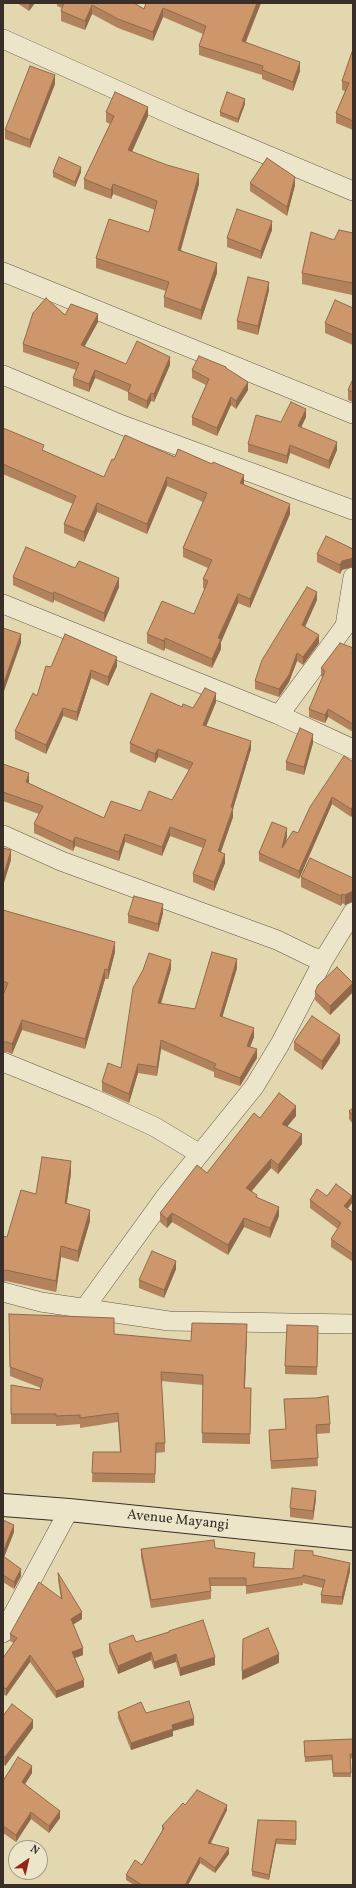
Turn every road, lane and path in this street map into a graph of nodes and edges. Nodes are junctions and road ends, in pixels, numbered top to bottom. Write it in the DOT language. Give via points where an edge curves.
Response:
graph roads {
  1 [pos="3,39"];
  2 [pos="353,191"];
  3 [pos="3,272"];
  4 [pos="3,375"];
  5 [pos="353,414"];
  6 [pos="353,510"];
  7 [pos="353,577"];
  8 [pos="3,604"];
  9 [pos="280,715"];
  10 [pos="353,749"];
  11 [pos="3,835"];
  12 [pos="353,912"];
  13 [pos="324,959"];
  14 [pos="3,1062"];
  15 [pos="200,1154"];
  16 [pos="3,1292"];
  17 [pos="84,1309"];
  18 [pos="353,1324"];
  19 [pos="3,1506"];
  20 [pos="69,1510"];
  21 [pos="353,1539"];
  22 [pos="3,1634"];
  1 -- 2 [label="street" via="180,119"];
  3 -- 5 [label="street"];
  4 -- 6 [label="street" via="122,425"];
  7 -- 9 [label="street" via="345,626"];
  8 -- 9 [label="street"];
  9 -- 10 [label="street"];
  11 -- 13 [label="street" via="61,861 277,940 312,958"];
  12 -- 13 [label="street"];
  13 -- 15 [label="street" via="280,1044 254,1087"];
  14 -- 15 [label="street" via="155,1127"];
  15 -- 17 [label="street" via="123,1253"];
  16 -- 17 [label="street"];
  17 -- 18 [label="street" via="169,1321"];
  19 -- 20 [label="street, Avenue Mayangi"];
  20 -- 21 [label="street, Avenue Mayangi"];
  20 -- 22 [label="street"];
}
